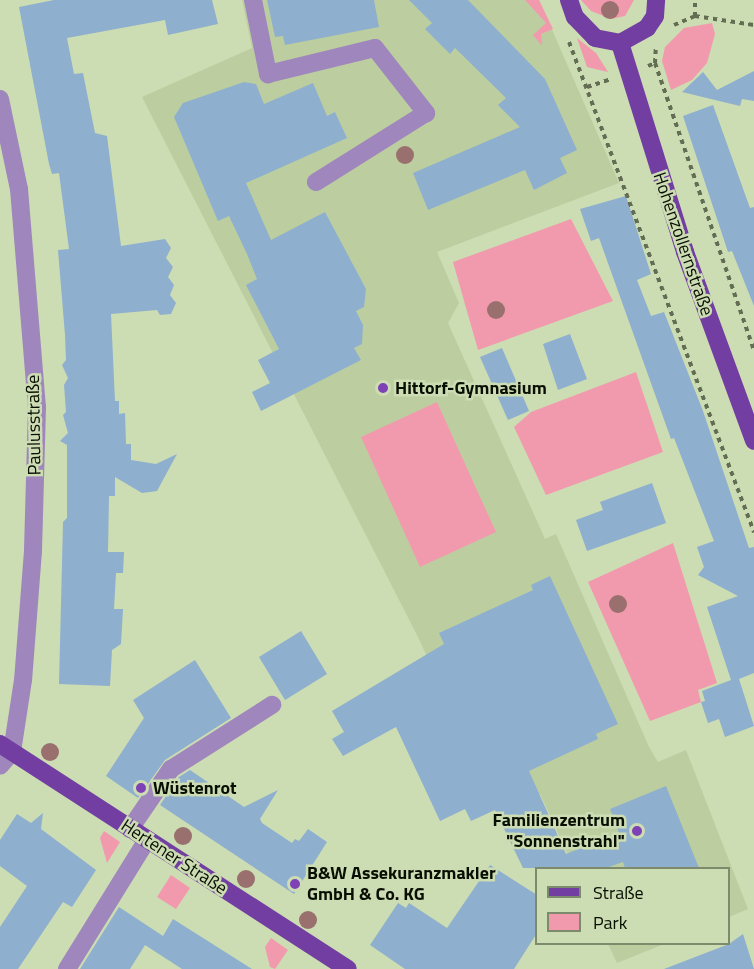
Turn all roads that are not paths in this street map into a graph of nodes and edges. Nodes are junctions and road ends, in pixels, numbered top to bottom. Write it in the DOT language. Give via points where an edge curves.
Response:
graph roads {
  1 [pos="253,0"];
  2 [pos="568,0"];
  3 [pos="656,0"];
  4 [pos="620,43"];
  5 [pos="0,99"];
  6 [pos="316,182"];
  7 [pos="754,441"];
  8 [pos="272,705"];
  9 [pos="4,754"];
  10 [pos="130,829"];
  11 [pos="147,840"];
  12 [pos="67,969"];
  13 [pos="348,969"];
  1 -- 6 [label="street" via="268,74 375,48 426,113"];
  2 -- 4 [label="main road" via="575,17 595,38"];
  3 -- 4 [label="main road" via="647,28"];
  4 -- 7 [label="main road, Hohenzollernstraße" via="685,252"];
  5 -- 9 [label="street, Paulusstraße" via="19,189 37,407 33,551 23,680"];
  8 -- 10 [label="street" via="171,770"];
  9 -- 10 [label="main road, Hertener Straße"];
  10 -- 11 [label="main road, Hertener Straße"];
  11 -- 12 [label="street"];
  11 -- 13 [label="main road, Hertener Straße"];
}
